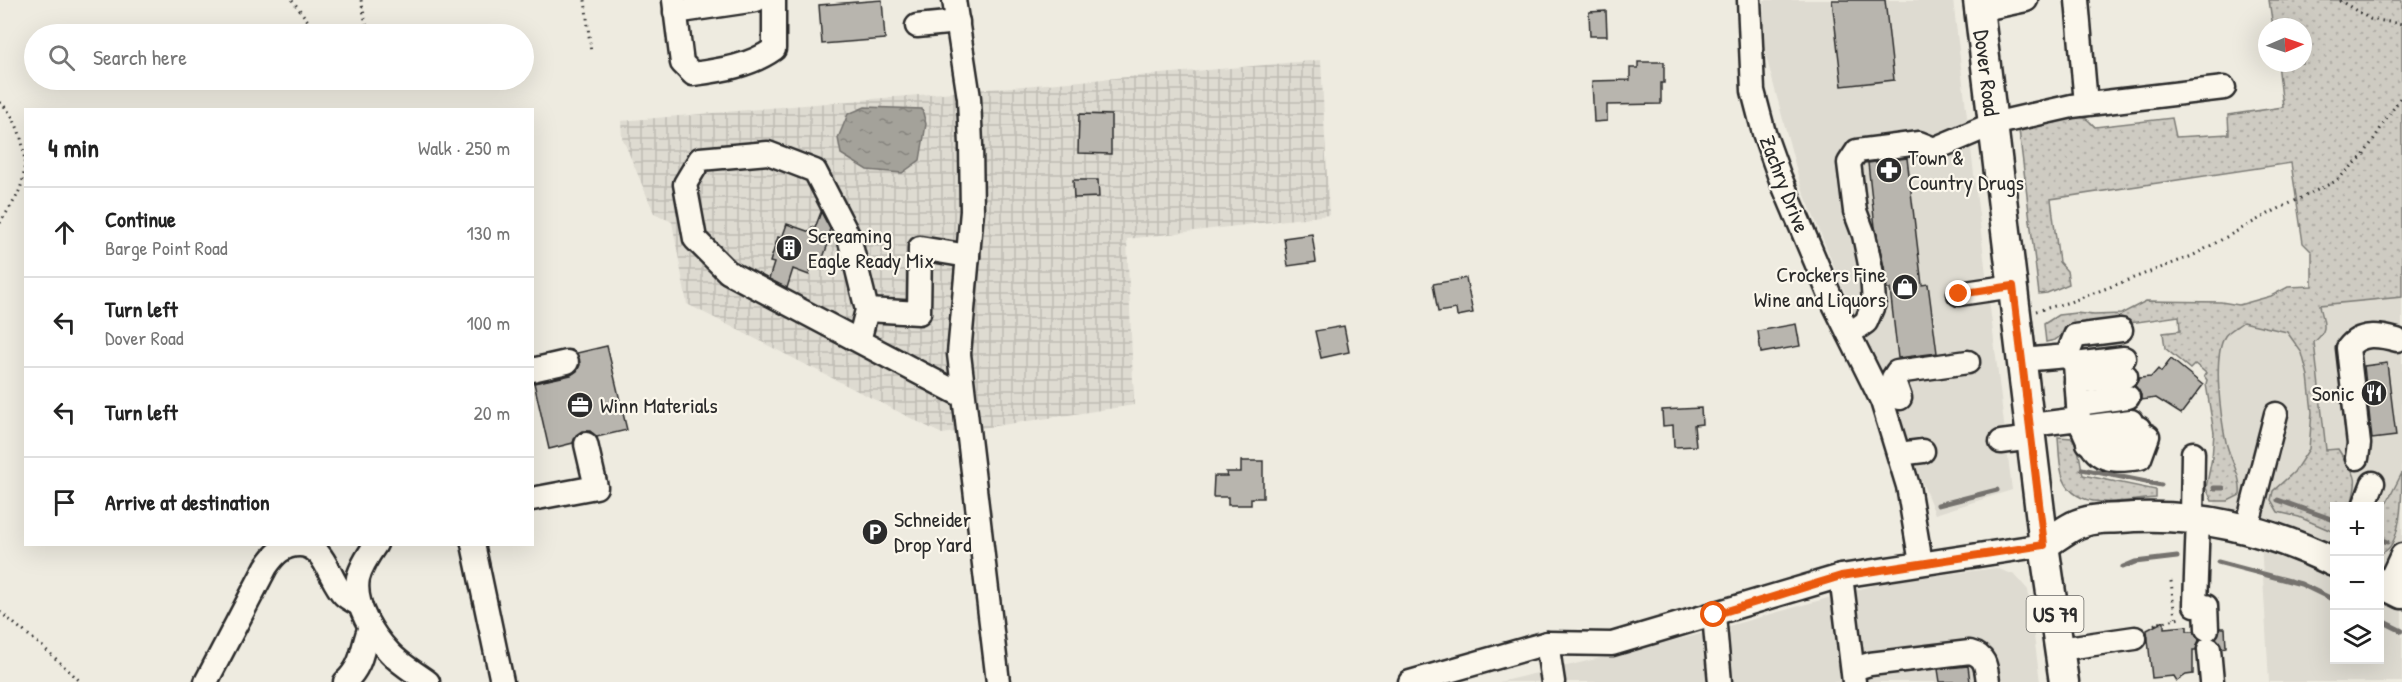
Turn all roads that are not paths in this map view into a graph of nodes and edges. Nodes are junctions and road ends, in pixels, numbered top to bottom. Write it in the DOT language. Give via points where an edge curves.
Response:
graph roads {
  1 [pos="756,0"];
  2 [pos="774,0"];
  3 [pos="1749,0"];
  4 [pos="2026,0"];
  5 [pos="2077,0"];
  6 [pos="1978,5"];
  7 [pos="674,6"];
  8 [pos="956,11"];
  9 [pos="917,26"];
  10 [pos="2224,88"];
  11 [pos="2086,104"];
  12 [pos="1994,124"];
  13 [pos="968,256"];
  14 [pos="2013,286"];
  15 [pos="1959,294"];
  16 [pos="867,310"];
  17 [pos="1849,334"];
  18 [pos="2397,340"];
  19 [pos="859,341"];
  20 [pos="2022,360"];
  21 [pos="567,362"];
  22 [pos="1968,362"];
  23 [pos="534,370"];
  24 [pos="2077,393"];
  25 [pos="963,396"];
  26 [pos="1900,398"];
  27 [pos="2276,414"];
  28 [pos="2031,432"];
  29 [pos="2001,442"];
  30 [pos="586,444"];
  31 [pos="1923,451"];
  32 [pos="2193,453"];
  33 [pos="1899,454"];
  34 [pos="2357,458"];
  35 [pos="2373,483"];
  36 [pos="534,499"];
  37 [pos="2366,502"];
  38 [pos="2195,518"];
  39 [pos="2247,528"];
  40 [pos="2044,545"];
  41 [pos="291,546"];
  42 [pos="307,546"];
  43 [pos="375,546"];
  44 [pos="472,546"];
  45 [pos="2402,555"];
  46 [pos="2330,560"];
  47 [pos="1921,563"];
  48 [pos="1841,576"];
  49 [pos="2389,588"];
  50 [pos="360,604"];
  51 [pos="1714,615"];
  52 [pos="370,627"];
  53 [pos="2135,638"];
  54 [pos="1547,643"];
  55 [pos="2060,649"];
  56 [pos="1853,675"];
  57 [pos="206,682"];
  58 [pos="345,682"];
  59 [pos="428,682"];
  60 [pos="502,682"];
  61 [pos="998,682"];
  62 [pos="1410,682"];
  63 [pos="1552,682"];
  64 [pos="1720,682"];
  65 [pos="1988,682"];
  66 [pos="2064,682"];
  67 [pos="2212,682"];
  1 -- 7 [label="street"];
  2 -- 7 [label="street" via="774,49 760,59 693,74 682,63"];
  3 -- 17 [label="street, Zachry Drive" via="1753,91 1764,133 1782,184"];
  4 -- 6 [label="street"];
  5 -- 11 [label="street"];
  6 -- 12 [label="main road, Dover Road / US 79"];
  8 -- 9 [label="street"];
  8 -- 13 [label="street" via="969,98 972,211"];
  10 -- 11 [label="street"];
  11 -- 12 [label="street"];
  12 -- 14 [label="main road, Dover Road / US 79"];
  12 -- 17 [label="street" via="1934,149 1919,143 1857,151 1849,163 1855,211 1872,274 1874,303 1866,322"];
  13 -- 16 [label="street" via="920,248 919,313"];
  13 -- 25 [label="street" via="959,354"];
  14 -- 15 [label="street"];
  14 -- 20 [label="main road, Dover Road / US 79"];
  16 -- 19 [label="street"];
  16 -- 19 [label="street" via="849,237 815,171 768,153 700,159 685,184 695,239 728,272"];
  17 -- 33 [label="street, Zachry Drive" via="1882,400"];
  18 -- 34 [label="street" via="2368,336 2354,340 2348,348 2359,444"];
  19 -- 25 [label="street"];
  20 -- 24 [label="street"];
  20 -- 28 [label="main road, Dover Road / US 79"];
  21 -- 23 [label="street"];
  22 -- 26 [label="street" via="1897,372 1893,378"];
  24 -- 24 [label="street" via="2124,361"];
  24 -- 24 [label="street" via="2139,429 2140,458 2101,456"];
  24 -- 28 [label="street"];
  25 -- 61 [label="street"];
  27 -- 39 [label="street"];
  28 -- 29 [label="street"];
  28 -- 40 [label="main road, Dover Road / US 79"];
  30 -- 36 [label="street" via="596,487"];
  31 -- 33 [label="street"];
  32 -- 38 [label="street"];
  33 -- 47 [label="street, Zachry Drive"];
  35 -- 37 [label="street"];
  38 -- 39 [label="main road"];
  38 -- 40 [label="main road" via="2142,516 2082,522"];
  38 -- 67 [label="street" via="2201,605"];
  39 -- 46 [label="main road"];
  40 -- 47 [label="street"];
  40 -- 55 [label="main road, Dover Road / US 79"];
  41 -- 57 [label="street" via="276,552"];
  42 -- 50 [label="street" via="316,550 344,595"];
  43 -- 50 [label="street" via="358,579"];
  44 -- 60 [label="street"];
  45 -- 49 [label="street"];
  47 -- 48 [label="street"];
  48 -- 51 [label="street"];
  48 -- 56 [label="street"];
  50 -- 52 [label="street"];
  51 -- 54 [label="street" via="1612,644"];
  51 -- 64 [label="street"];
  52 -- 58 [label="street" via="356,672"];
  52 -- 59 [label="street" via="392,655"];
  53 -- 55 [label="street"];
  54 -- 62 [label="street"];
  54 -- 63 [label="street"];
  55 -- 66 [label="main road, Dover Road / US 79"];
  56 -- 65 [label="street" via="1870,664 1970,652 1980,655 1986,663"];
}
